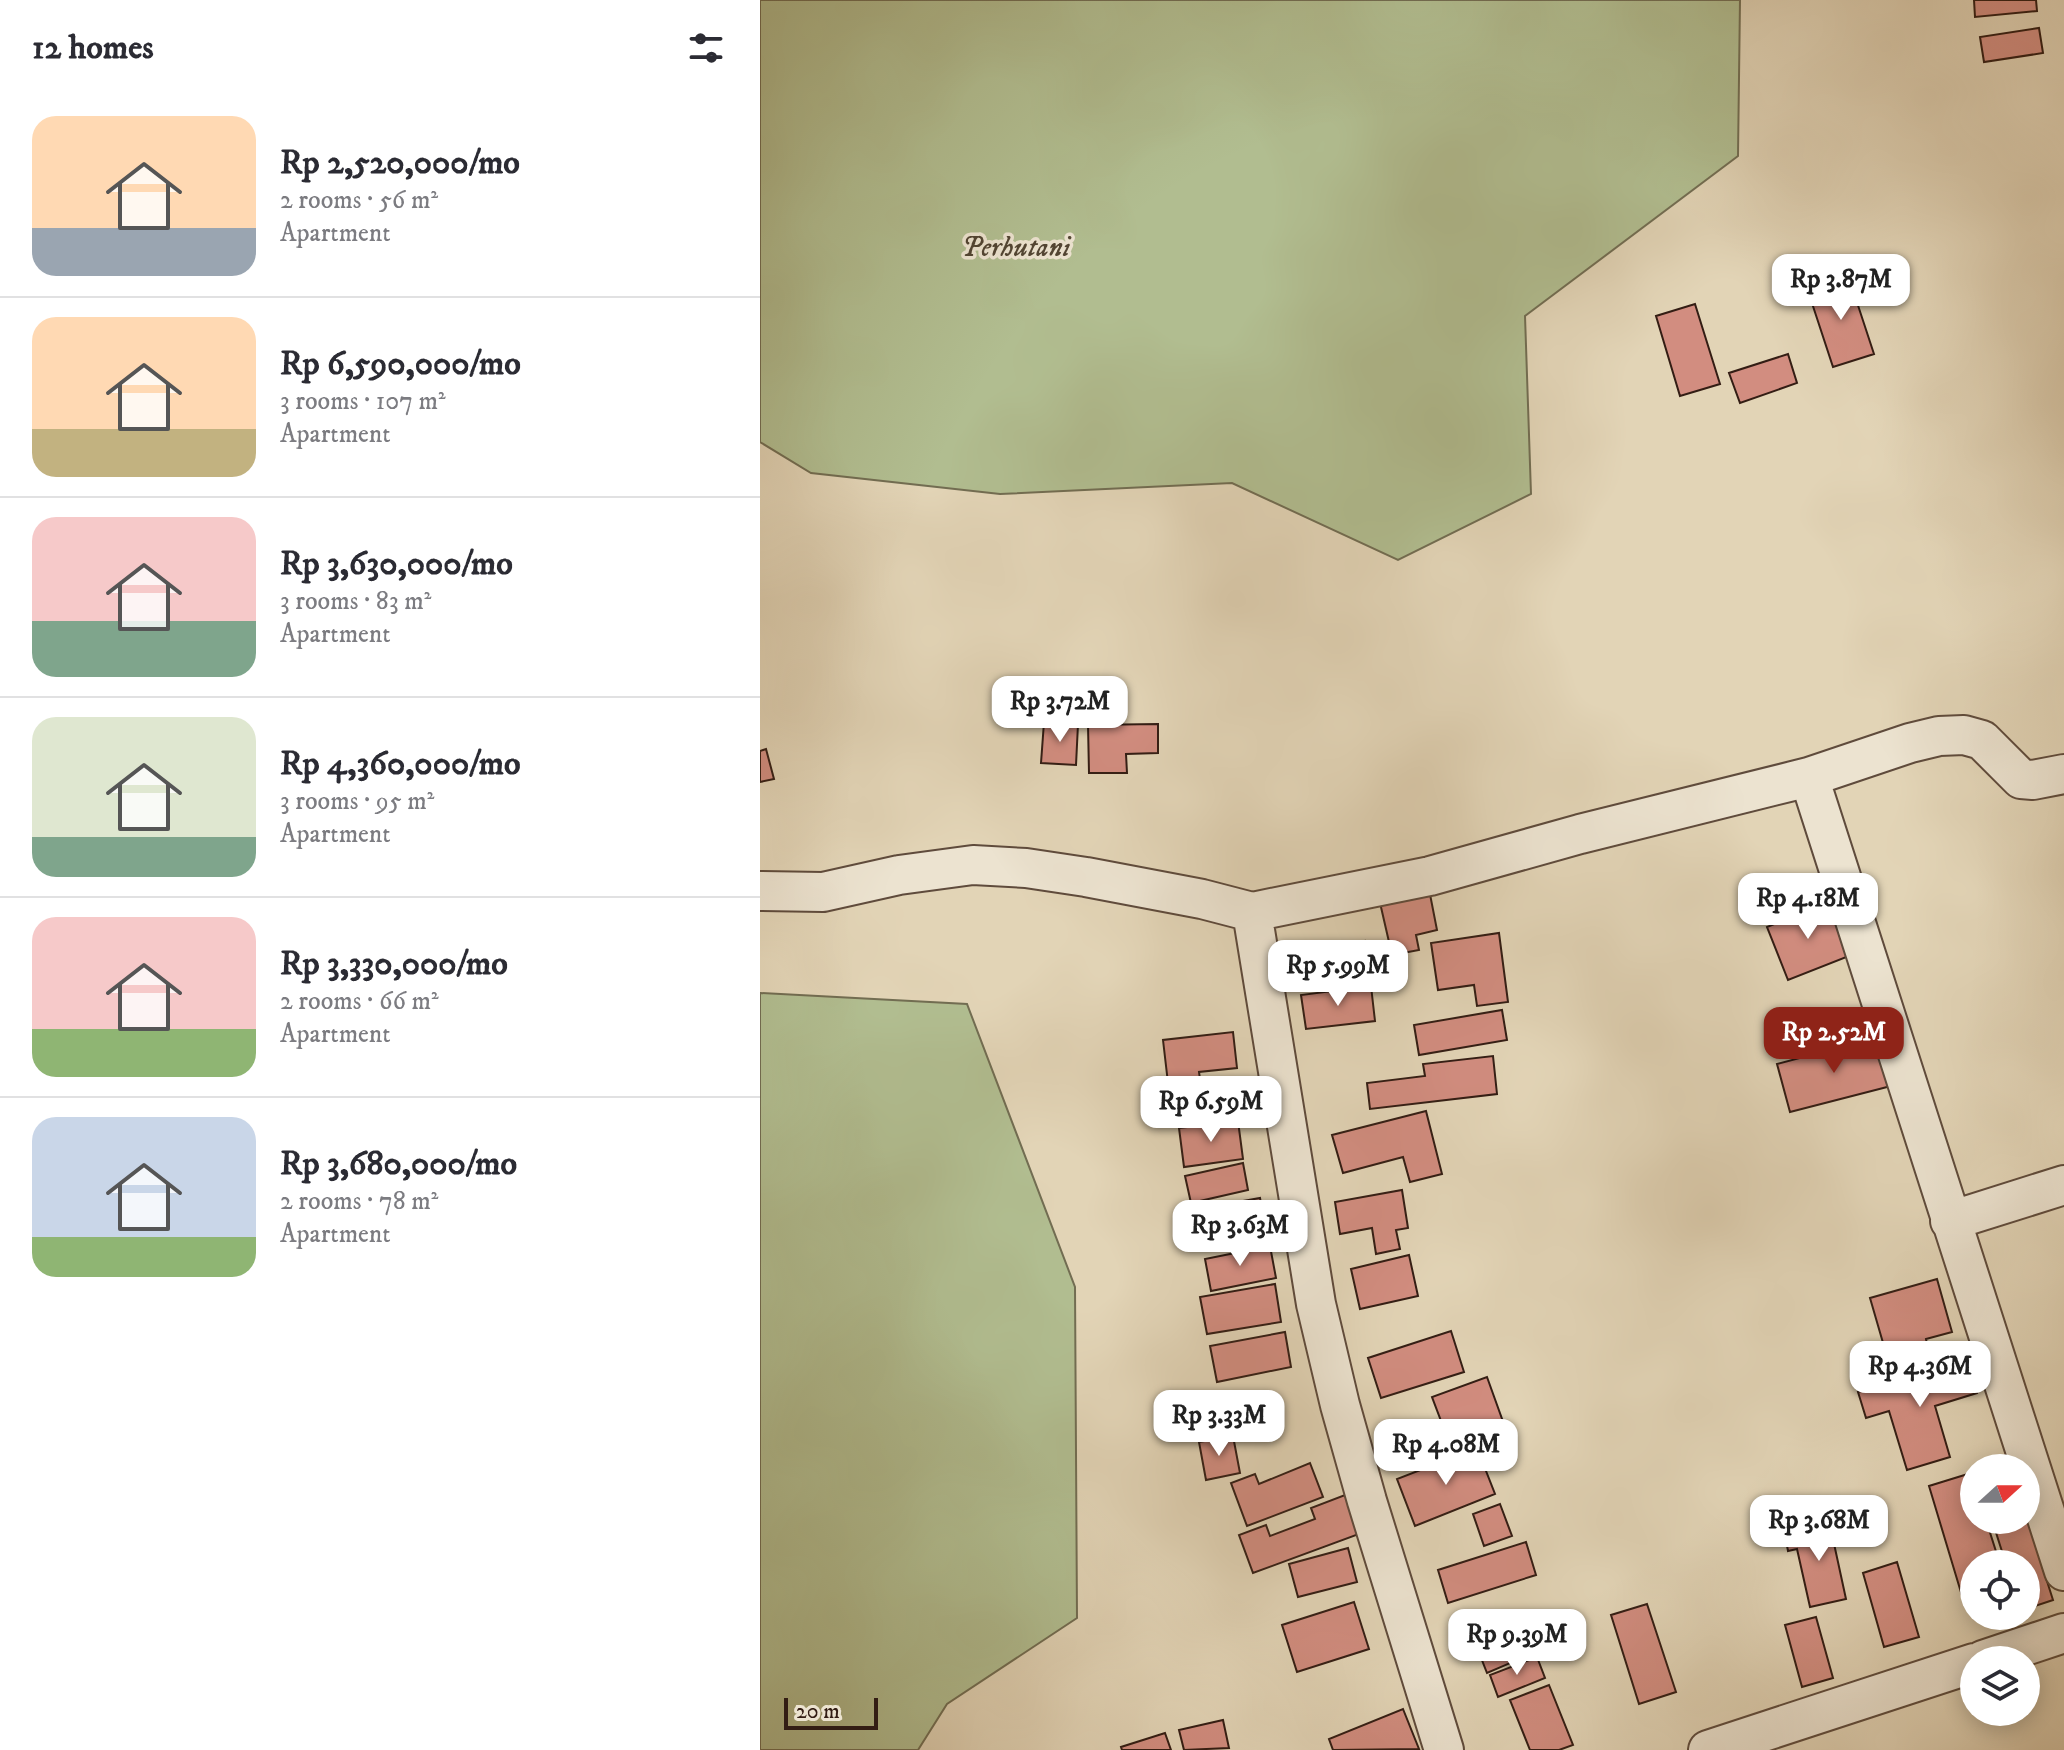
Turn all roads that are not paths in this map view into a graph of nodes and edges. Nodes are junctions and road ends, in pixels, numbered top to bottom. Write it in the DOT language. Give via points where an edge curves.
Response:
graph roads {
  1 [pos="2064,774"];
  2 [pos="1817,775"];
  3 [pos="760,891"];
  4 [pos="1227,905"];
  5 [pos="2064,1185"];
  6 [pos="1955,1219"];
  7 [pos="2064,1571"];
  8 [pos="2064,1633"];
  9 [pos="2025,1646"];
  10 [pos="1960,1668"];
  11 [pos="1444,1750"];
  12 [pos="1708,1750"];
  1 -- 2 [label="street" via="2021,779 1982,740 1964,735 1910,743"];
  2 -- 4 [label="street" via="1430,876"];
  2 -- 6 [label="street"];
  3 -- 4 [label="street" via="823,892 973,865 1086,877"];
  4 -- 11 [label="street" via="1340,1405"];
  5 -- 6 [label="street"];
  6 -- 7 [label="street"];
  8 -- 9 [label="street"];
  10 -- 12 [label="street"];
}
